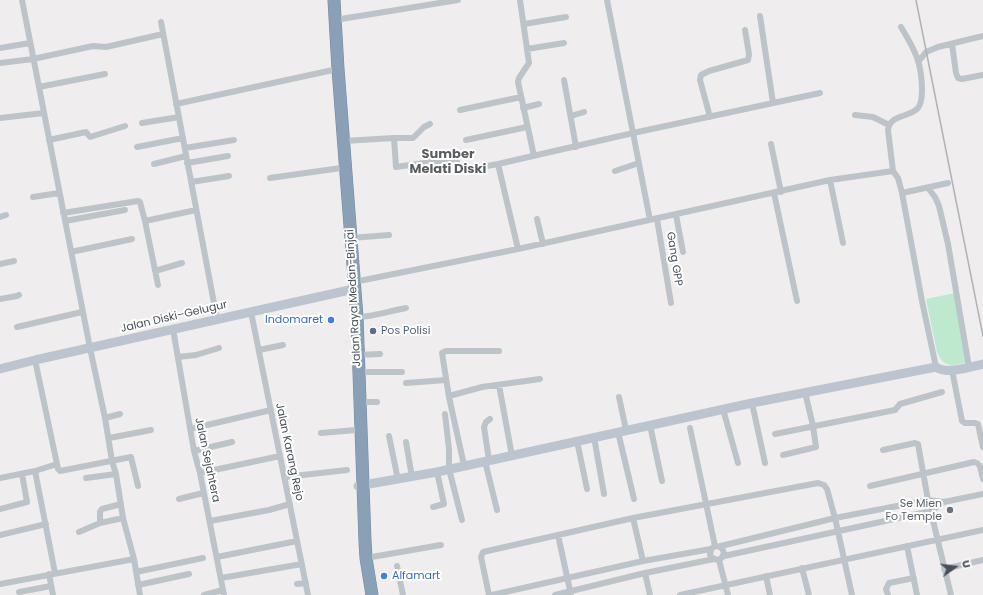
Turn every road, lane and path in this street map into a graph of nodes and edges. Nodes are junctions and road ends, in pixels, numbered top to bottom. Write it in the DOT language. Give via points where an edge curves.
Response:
graph roads {
  1 [pos="22,0"];
  2 [pos="329,0"];
  3 [pos="334,0"];
  4 [pos="458,0"];
  5 [pos="520,0"];
  6 [pos="607,0"];
  7 [pos="422,3"];
  8 [pos="760,16"];
  9 [pos="566,17"];
  10 [pos="335,20"];
  11 [pos="161,22"];
  12 [pos="524,24"];
  13 [pos="901,27"];
  14 [pos="745,30"];
  15 [pos="163,34"];
  16 [pos="983,36"];
  17 [pos="30,43"];
  18 [pos="564,43"];
  19 [pos="952,44"];
  20 [pos="0,48"];
  21 [pos="527,49"];
  22 [pos="33,59"];
  23 [pos="919,61"];
  24 [pos="0,63"];
  25 [pos="333,70"];
  26 [pos="105,74"];
  27 [pos="983,75"];
  28 [pos="564,80"];
  29 [pos="39,87"];
  30 [pos="820,93"];
  31 [pos="521,97"];
  32 [pos="773,103"];
  33 [pos="176,104"];
  34 [pos="539,104"];
  35 [pos="523,108"];
  36 [pos="460,110"];
  37 [pos="584,112"];
  38 [pos="44,113"];
  39 [pos="855,115"];
  40 [pos="571,116"];
  41 [pos="179,117"];
  42 [pos="710,117"];
  43 [pos="0,118"];
  44 [pos="142,123"];
  45 [pos="430,124"];
  46 [pos="889,125"];
  47 [pos="125,126"];
  48 [pos="527,127"];
  49 [pos="633,133"];
  50 [pos="183,138"];
  51 [pos="394,138"];
  52 [pos="49,140"];
  53 [pos="234,140"];
  54 [pos="466,140"];
  55 [pos="344,141"];
  56 [pos="771,144"];
  57 [pos="137,147"];
  58 [pos="576,147"];
  59 [pos="185,148"];
  60 [pos="228,156"];
  61 [pos="534,156"];
  62 [pos="187,160"];
  63 [pos="639,163"];
  64 [pos="154,164"];
  65 [pos="498,164"];
  66 [pos="341,168"];
  67 [pos="615,171"];
  68 [pos="892,171"];
  69 [pos="229,176"];
  70 [pos="270,178"];
  71 [pos="830,180"];
  72 [pos="191,182"];
  73 [pos="948,183"];
  74 [pos="928,188"];
  75 [pos="781,192"];
  76 [pos="59,193"];
  77 [pos="902,193"];
  78 [pos="774,194"];
  79 [pos="33,197"];
  80 [pos="125,210"];
  81 [pos="196,210"];
  82 [pos="63,213"];
  83 [pos="676,215"];
  84 [pos="537,219"];
  85 [pos="653,220"];
  86 [pos="65,221"];
  87 [pos="145,221"];
  88 [pos="389,235"];
  89 [pos="351,238"];
  90 [pos="132,239"];
  91 [pos="843,243"];
  92 [pos="543,244"];
  93 [pos="518,249"];
  94 [pos="71,252"];
  95 [pos="683,252"];
  96 [pos="14,261"];
  97 [pos="182,263"];
  98 [pos="0,264"];
  99 [pos="155,271"];
  100 [pos="158,285"];
  101 [pos="351,286"];
  102 [pos="19,295"];
  103 [pos="0,299"];
  104 [pos="797,301"];
  105 [pos="671,303"];
  106 [pos="406,308"];
  107 [pos="82,312"];
  108 [pos="251,312"];
  109 [pos="357,317"];
  110 [pos="217,319"];
  111 [pos="17,327"];
  112 [pos="173,329"];
  113 [pos="283,345"];
  114 [pos="90,348"];
  115 [pos="219,348"];
  116 [pos="259,350"];
  117 [pos="500,351"];
  118 [pos="380,354"];
  119 [pos="358,355"];
  120 [pos="178,357"];
  121 [pos="35,360"];
  122 [pos="983,364"];
  123 [pos="936,367"];
  124 [pos="969,368"];
  125 [pos="0,369"];
  126 [pos="952,370"];
  127 [pos="358,372"];
  128 [pos="402,372"];
  129 [pos="540,379"];
  130 [pos="446,380"];
  131 [pos="406,383"];
  132 [pos="499,385"];
  133 [pos="805,392"];
  134 [pos="942,392"];
  135 [pos="449,396"];
  136 [pos="619,397"];
  137 [pos="359,402"];
  138 [pos="377,402"];
  139 [pos="752,403"];
  140 [pos="723,409"];
  141 [pos="271,410"];
  142 [pos="120,414"];
  143 [pos="445,414"];
  144 [pos="105,418"];
  145 [pos="490,419"];
  146 [pos="650,425"];
  147 [pos="813,426"];
  148 [pos="690,428"];
  149 [pos="190,429"];
  150 [pos="151,430"];
  151 [pos="356,430"];
  152 [pos="622,431"];
  153 [pos="321,433"];
  154 [pos="775,434"];
  155 [pos="389,436"];
  156 [pos="594,437"];
  157 [pos="109,438"];
  158 [pos="577,441"];
  159 [pos="232,442"];
  160 [pos="406,442"];
  161 [pos="983,447"];
  162 [pos="884,450"];
  163 [pos="194,451"];
  164 [pos="783,455"];
  165 [pos="280,456"];
  166 [pos="512,456"];
  167 [pos="112,461"];
  168 [pos="487,461"];
  169 [pos="738,463"];
  170 [pos="765,463"];
  171 [pos="57,464"];
  172 [pos="464,466"];
  173 [pos="450,469"];
  174 [pos="347,470"];
  175 [pos="35,471"];
  176 [pos="437,472"];
  177 [pos="200,473"];
  178 [pos="22,474"];
  179 [pos="116,474"];
  180 [pos="923,474"];
  181 [pos="412,477"];
  182 [pos="0,478"];
  183 [pos="86,478"];
  184 [pos="285,478"];
  185 [pos="983,479"];
  186 [pos="398,480"];
  187 [pos="662,481"];
  188 [pos="138,486"];
  189 [pos="360,486"];
  190 [pos="870,486"];
  191 [pos="587,489"];
  192 [pos="203,494"];
  193 [pos="604,494"];
  194 [pos="983,494"];
  195 [pos="179,499"];
  196 [pos="634,499"];
  197 [pos="928,500"];
  198 [pos="944,502"];
  199 [pos="122,504"];
  200 [pos="290,504"];
  201 [pos="705,504"];
  202 [pos="434,507"];
  203 [pos="0,508"];
  204 [pos="497,510"];
  205 [pos="931,511"];
  206 [pos="123,518"];
  207 [pos="633,518"];
  208 [pos="835,518"];
  209 [pos="210,520"];
  210 [pos="462,520"];
  211 [pos="100,523"];
  212 [pos="46,524"];
  213 [pos="983,530"];
  214 [pos="838,531"];
  215 [pos="79,532"];
  216 [pos="558,534"];
  217 [pos="0,535"];
  218 [pos="937,540"];
  219 [pos="297,541"];
  220 [pos="441,545"];
  221 [pos="907,546"];
  222 [pos="715,547"];
  223 [pos="217,557"];
  224 [pos="203,558"];
  225 [pos="366,558"];
  226 [pos="134,559"];
  227 [pos="719,559"];
  228 [pos="844,560"];
  229 [pos="983,560"];
  230 [pos="643,561"];
  231 [pos="302,564"];
  232 [pos="397,566"];
  233 [pos="802,568"];
  234 [pos="944,569"];
  235 [pos="136,572"];
  236 [pos="52,573"];
  237 [pos="645,573"];
  238 [pos="189,574"];
  239 [pos="766,576"];
  240 [pos="221,578"];
  241 [pos="568,578"];
  242 [pos="914,578"];
  243 [pos="306,583"];
  244 [pos="0,584"];
  245 [pos="297,584"];
  246 [pos="138,585"];
  247 [pos="725,585"];
  248 [pos="51,586"];
  249 [pos="19,592"];
  250 [pos="224,593"];
  251 [pos="571,593"];
  252 [pos="690,594"];
  253 [pos="53,595"];
  254 [pos="140,595"];
  255 [pos="204,595"];
  256 [pos="308,595"];
  257 [pos="367,595"];
  258 [pos="372,595"];
  259 [pos="403,595"];
  260 [pos="489,595"];
  261 [pos="492,595"];
  262 [pos="554,595"];
  263 [pos="650,595"];
  264 [pos="680,595"];
  265 [pos="728,595"];
  266 [pos="770,595"];
  267 [pos="809,595"];
  268 [pos="852,595"];
  269 [pos="888,595"];
  270 [pos="917,595"];
  271 [pos="951,595"];
  1 -- 17 [label="street"];
  2 -- 25 [label="highway, Jalan Raya Medan-Binjai"];
  3 -- 10 [label="highway, Jalan Raya Medan-Binjai"];
  4 -- 7 [label="street"];
  5 -- 12 [label="street"];
  6 -- 49 [label="street, Gang GPP"];
  7 -- 10 [label="street"];
  8 -- 32 [label="street"];
  9 -- 12 [label="street"];
  10 -- 55 [label="highway, Jalan Raya Medan-Binjai"];
  11 -- 15 [label="street"];
  12 -- 21 [label="street"];
  13 -- 23 [label="street"];
  14 -- 42 [label="street" via="748,60 701,75 700,80"];
  15 -- 22 [label="street" via="106,47 93,46"];
  15 -- 33 [label="street"];
  16 -- 19 [label="street"];
  17 -- 20 [label="street"];
  17 -- 22 [label="street"];
  18 -- 21 [label="street"];
  19 -- 23 [label="street" via="926,52"];
  19 -- 27 [label="street" via="958,78"];
  21 -- 31 [label="street" via="528,65 518,80"];
  22 -- 24 [label="street"];
  22 -- 29 [label="street"];
  23 -- 46 [label="street" via="922,79 920,106"];
  25 -- 33 [label="street"];
  25 -- 66 [label="highway, Jalan Raya Medan-Binjai"];
  26 -- 29 [label="street"];
  28 -- 40 [label="street"];
  29 -- 38 [label="street"];
  30 -- 32 [label="street"];
  31 -- 35 [label="street"];
  31 -- 36 [label="street"];
  32 -- 42 [label="street"];
  33 -- 41 [label="street"];
  34 -- 35 [label="street"];
  35 -- 48 [label="street"];
  37 -- 40 [label="street"];
  38 -- 43 [label="street"];
  38 -- 52 [label="street"];
  39 -- 46 [label="street" via="873,117"];
  40 -- 58 [label="street"];
  41 -- 44 [label="street"];
  41 -- 50 [label="street"];
  42 -- 49 [label="street"];
  45 -- 51 [label="street" via="413,138"];
  46 -- 68 [label="street"];
  47 -- 52 [label="street" via="90,137 86,132"];
  48 -- 54 [label="street"];
  48 -- 61 [label="street"];
  49 -- 58 [label="street"];
  49 -- 63 [label="street, Gang GPP"];
  50 -- 57 [label="street"];
  50 -- 59 [label="street"];
  51 -- 55 [label="street"];
  51 -- 65 [label="street" via="396,166 450,158 456,160 464,170"];
  52 -- 76 [label="street"];
  53 -- 59 [label="street"];
  55 -- 89 [label="highway, Jalan Raya Medan-Binjai"];
  56 -- 75 [label="street"];
  58 -- 61 [label="street"];
  59 -- 62 [label="street"];
  60 -- 62 [label="street"];
  61 -- 65 [label="street"];
  62 -- 64 [label="street"];
  62 -- 72 [label="street"];
  63 -- 67 [label="street"];
  63 -- 85 [label="street, Gang GPP"];
  65 -- 93 [label="street"];
  66 -- 70 [label="street"];
  66 -- 101 [label="highway, Jalan Raya Medan-Binjai"];
  68 -- 71 [label="street"];
  68 -- 77 [label="street" via="898,178"];
  69 -- 72 [label="street"];
  71 -- 75 [label="street"];
  71 -- 91 [label="street"];
  72 -- 81 [label="street"];
  73 -- 74 [label="street"];
  74 -- 77 [label="street"];
  74 -- 124 [label="street" via="939,206"];
  75 -- 78 [label="street"];
  76 -- 79 [label="street"];
  76 -- 82 [label="street"];
  77 -- 123 [label="street"];
  78 -- 83 [label="street"];
  78 -- 104 [label="street"];
  80 -- 86 [label="street"];
  81 -- 87 [label="street"];
  81 -- 110 [label="street"];
  82 -- 86 [label="street"];
  82 -- 87 [label="street" via="138,201 141,203"];
  83 -- 85 [label="street"];
  83 -- 95 [label="street"];
  84 -- 92 [label="street"];
  85 -- 92 [label="street"];
  85 -- 105 [label="street, Gang GPP"];
  86 -- 94 [label="street"];
  87 -- 99 [label="street"];
  88 -- 89 [label="street"];
  89 -- 101 [label="highway, Jalan Raya Medan-Binjai"];
  90 -- 94 [label="street"];
  92 -- 93 [label="street"];
  93 -- 101 [label="street"];
  94 -- 107 [label="street"];
  96 -- 98 [label="street"];
  97 -- 99 [label="street"];
  99 -- 100 [label="street"];
  101 -- 108 [label="main road, Jalan Diski–Gelugur"];
  101 -- 109 [label="highway, Jalan Raya Medan-Binjai"];
  101 -- 151 [label="highway, Jalan Raya Medan-Binjai"];
  102 -- 103 [label="street"];
  106 -- 109 [label="street" via="371,317"];
  107 -- 111 [label="street"];
  107 -- 114 [label="street"];
  108 -- 110 [label="main road, Jalan Diski–Gelugur"];
  108 -- 116 [label="street, Jalan Karang Rejo"];
  109 -- 119 [label="highway, Jalan Raya Medan-Binjai"];
  110 -- 112 [label="main road, Jalan Diski–Gelugur"];
  112 -- 114 [label="main road, Jalan Diski–Gelugur"];
  112 -- 120 [label="street, Jalan Sejahtera"];
  113 -- 116 [label="street"];
  114 -- 121 [label="main road, Jalan Diski–Gelugur"];
  114 -- 144 [label="street"];
  115 -- 120 [label="street"];
  116 -- 141 [label="street, Jalan Karang Rejo"];
  117 -- 130 [label="street" via="442,352"];
  118 -- 119 [label="street"];
  119 -- 127 [label="highway, Jalan Raya Medan-Binjai"];
  120 -- 149 [label="street, Jalan Sejahtera"];
  121 -- 125 [label="main road, Jalan Diski–Gelugur"];
  121 -- 171 [label="street"];
  122 -- 124 [label="main road"];
  123 -- 126 [label="main road"];
  123 -- 133 [label="main road"];
  124 -- 126 [label="main road"];
  126 -- 161 [label="street" via="962,420 965,423 978,424"];
  127 -- 128 [label="street"];
  127 -- 137 [label="highway, Jalan Raya Medan-Binjai"];
  129 -- 132 [label="street"];
  130 -- 131 [label="street"];
  130 -- 135 [label="street"];
  132 -- 135 [label="street"];
  132 -- 166 [label="street"];
  133 -- 139 [label="main road"];
  133 -- 147 [label="street"];
  134 -- 147 [label="street" via="900,404 896,410"];
  135 -- 172 [label="street"];
  136 -- 152 [label="street"];
  137 -- 138 [label="street"];
  137 -- 189 [label="highway, Jalan Raya Medan-Binjai"];
  139 -- 140 [label="main road"];
  139 -- 170 [label="street"];
  140 -- 146 [label="main road"];
  140 -- 169 [label="street"];
  141 -- 149 [label="street"];
  141 -- 165 [label="street, Jalan Karang Rejo"];
  142 -- 144 [label="street"];
  143 -- 173 [label="street"];
  144 -- 157 [label="street"];
  145 -- 168 [label="street" via="484,427"];
  146 -- 152 [label="main road"];
  146 -- 187 [label="street"];
  147 -- 154 [label="street"];
  147 -- 164 [label="street" via="816,448"];
  148 -- 201 [label="street"];
  149 -- 163 [label="street, Jalan Sejahtera"];
  150 -- 157 [label="street"];
  151 -- 153 [label="street"];
  151 -- 189 [label="highway, Jalan Raya Medan-Binjai"];
  152 -- 156 [label="main road"];
  152 -- 196 [label="street"];
  155 -- 186 [label="street"];
  156 -- 158 [label="main road"];
  156 -- 193 [label="street"];
  157 -- 167 [label="street"];
  158 -- 166 [label="main road"];
  158 -- 191 [label="street"];
  159 -- 163 [label="street"];
  160 -- 181 [label="street"];
  162 -- 180 [label="street" via="917,443"];
  163 -- 177 [label="street, Jalan Sejahtera"];
  165 -- 177 [label="street"];
  165 -- 184 [label="street, Jalan Karang Rejo"];
  166 -- 168 [label="main road"];
  167 -- 171 [label="street" via="60,471"];
  167 -- 179 [label="street"];
  167 -- 188 [label="street" via="131,456"];
  168 -- 172 [label="main road"];
  168 -- 204 [label="street"];
  171 -- 175 [label="street"];
  172 -- 173 [label="main road"];
  173 -- 176 [label="main road"];
  173 -- 210 [label="street"];
  174 -- 184 [label="street"];
  175 -- 178 [label="street"];
  175 -- 212 [label="street"];
  176 -- 181 [label="main road"];
  176 -- 202 [label="street" via="444,504"];
  177 -- 192 [label="street, Jalan Sejahtera"];
  178 -- 182 [label="street"];
  178 -- 203 [label="street" via="27,502"];
  179 -- 183 [label="street"];
  179 -- 199 [label="street"];
  180 -- 185 [label="street" via="974,462 980,466"];
  180 -- 190 [label="street"];
  180 -- 197 [label="street"];
  181 -- 186 [label="main road"];
  184 -- 200 [label="street, Jalan Karang Rejo"];
  186 -- 189 [label="main road"];
  189 -- 225 [label="highway, Jalan Raya Medan-Binjai"];
  189 -- 257 [label="highway, Jalan Raya Medan-Binjai" via="361,558"];
  192 -- 195 [label="street"];
  192 -- 209 [label="street, Jalan Sejahtera"];
  194 -- 198 [label="street"];
  197 -- 198 [label="street"];
  197 -- 205 [label="street"];
  197 -- 208 [label="street"];
  198 -- 205 [label="street"];
  199 -- 206 [label="street"];
  199 -- 211 [label="street" via="102,509"];
  200 -- 209 [label="street"];
  200 -- 219 [label="street, Jalan Karang Rejo"];
  201 -- 207 [label="street"];
  201 -- 208 [label="street" via="818,483 827,489"];
  201 -- 222 [label="street"];
  205 -- 214 [label="street"];
  205 -- 218 [label="street"];
  206 -- 211 [label="street"];
  206 -- 226 [label="street"];
  207 -- 216 [label="street"];
  207 -- 230 [label="street"];
  208 -- 214 [label="street"];
  208 -- 222 [label="street"];
  209 -- 223 [label="street, Jalan Sejahtera"];
  211 -- 215 [label="street"];
  212 -- 217 [label="street"];
  212 -- 236 [label="street"];
  213 -- 218 [label="street"];
  214 -- 227 [label="street"];
  214 -- 228 [label="street"];
  216 -- 241 [label="street"];
  216 -- 260 [label="street" via="482,553"];
  218 -- 221 [label="street"];
  218 -- 234 [label="street"];
  219 -- 223 [label="street"];
  219 -- 231 [label="street, Jalan Karang Rejo"];
  220 -- 225 [label="street"];
  221 -- 228 [label="street"];
  221 -- 242 [label="street"];
  222 -- 227 [label="street" via="724,551"];
  222 -- 227 [label="street" via="710,555"];
  222 -- 230 [label="street"];
  223 -- 240 [label="street, Jalan Sejahtera"];
  224 -- 235 [label="street"];
  225 -- 258 [label="highway, Jalan Raya Medan-Binjai"];
  226 -- 235 [label="street"];
  226 -- 236 [label="street"];
  227 -- 237 [label="street"];
  227 -- 247 [label="street"];
  228 -- 233 [label="street"];
  228 -- 268 [label="street"];
  229 -- 234 [label="street"];
  230 -- 241 [label="street"];
  231 -- 240 [label="street"];
  231 -- 243 [label="street, Jalan Karang Rejo"];
  232 -- 259 [label="street"];
  233 -- 239 [label="street"];
  233 -- 267 [label="street"];
  234 -- 271 [label="street"];
  235 -- 246 [label="street"];
  236 -- 244 [label="street"];
  236 -- 248 [label="street"];
  237 -- 251 [label="street"];
  237 -- 263 [label="street"];
  238 -- 246 [label="street"];
  239 -- 247 [label="street"];
  239 -- 266 [label="street"];
  240 -- 250 [label="street, Jalan Sejahtera"];
  241 -- 251 [label="street"];
  241 -- 261 [label="street"];
  242 -- 269 [label="street" via="889,583 886,589"];
  242 -- 270 [label="street"];
  243 -- 245 [label="street"];
  243 -- 256 [label="street, Jalan Karang Rejo"];
  246 -- 254 [label="street"];
  247 -- 252 [label="street"];
  247 -- 265 [label="street"];
  248 -- 249 [label="street"];
  248 -- 253 [label="street"];
  250 -- 255 [label="street"];
  251 -- 262 [label="street"];
  252 -- 264 [label="street"];
}
